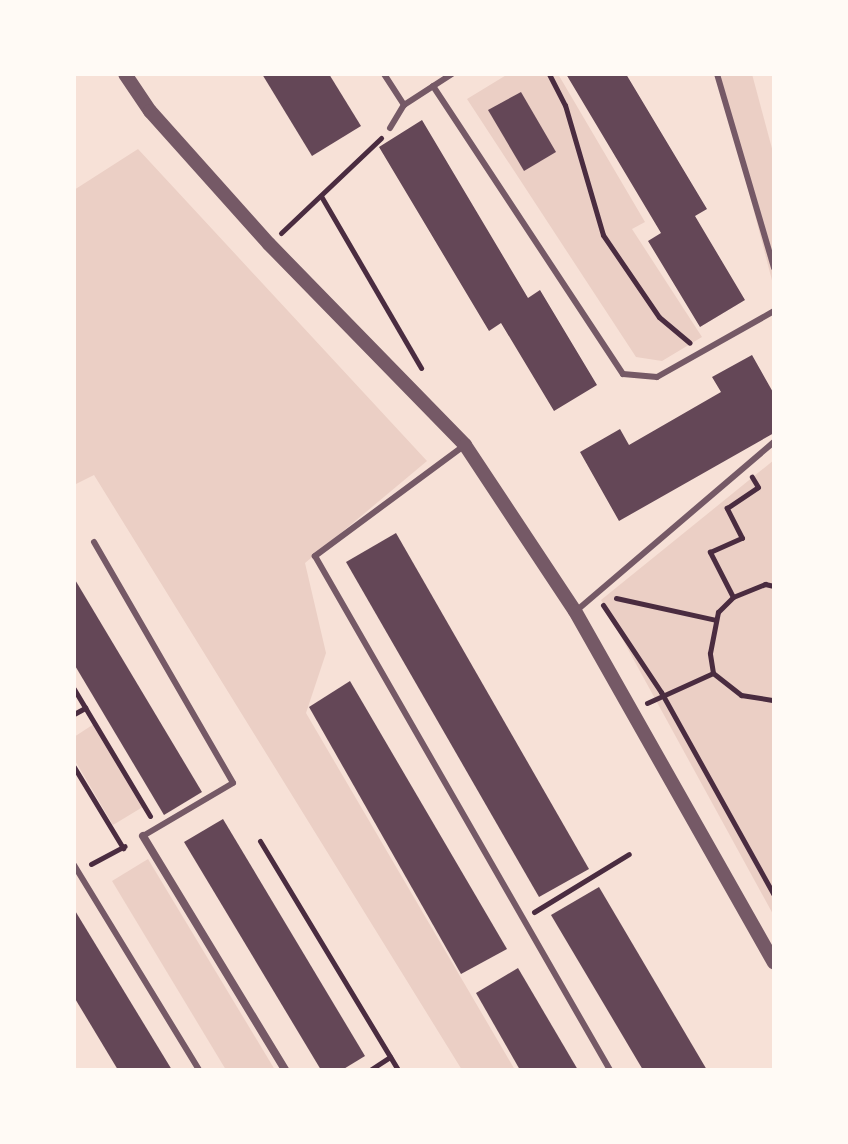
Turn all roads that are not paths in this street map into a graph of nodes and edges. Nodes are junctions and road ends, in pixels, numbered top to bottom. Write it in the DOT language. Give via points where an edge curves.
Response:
graph roads {
  1 [pos="125,74"];
  2 [pos="384,74"];
  3 [pos="452,74"];
  4 [pos="717,74"];
  5 [pos="433,86"];
  6 [pos="404,105"];
  7 [pos="390,128"];
  8 [pos="774,268"];
  9 [pos="774,311"];
  10 [pos="774,442"];
  11 [pos="465,445"];
  12 [pos="94,542"];
  13 [pos="575,611"];
  14 [pos="143,836"];
  15 [pos="75,870"];
  16 [pos="774,963"];
  17 [pos="199,1070"];
  18 [pos="285,1070"];
  19 [pos="610,1070"];
  1 -- 11 [label="street" via="150,111 269,244"];
  2 -- 6 [label="lane"];
  3 -- 5 [label="lane"];
  4 -- 8 [label="lane"];
  5 -- 6 [label="lane"];
  5 -- 9 [label="lane" via="623,374 657,377"];
  6 -- 7 [label="lane"];
  10 -- 13 [label="lane"];
  11 -- 13 [label="street"];
  11 -- 19 [label="lane" via="315,556"];
  12 -- 14 [label="lane" via="233,783"];
  13 -- 16 [label="street"];
  14 -- 18 [label="street"];
  15 -- 17 [label="lane"];
}
